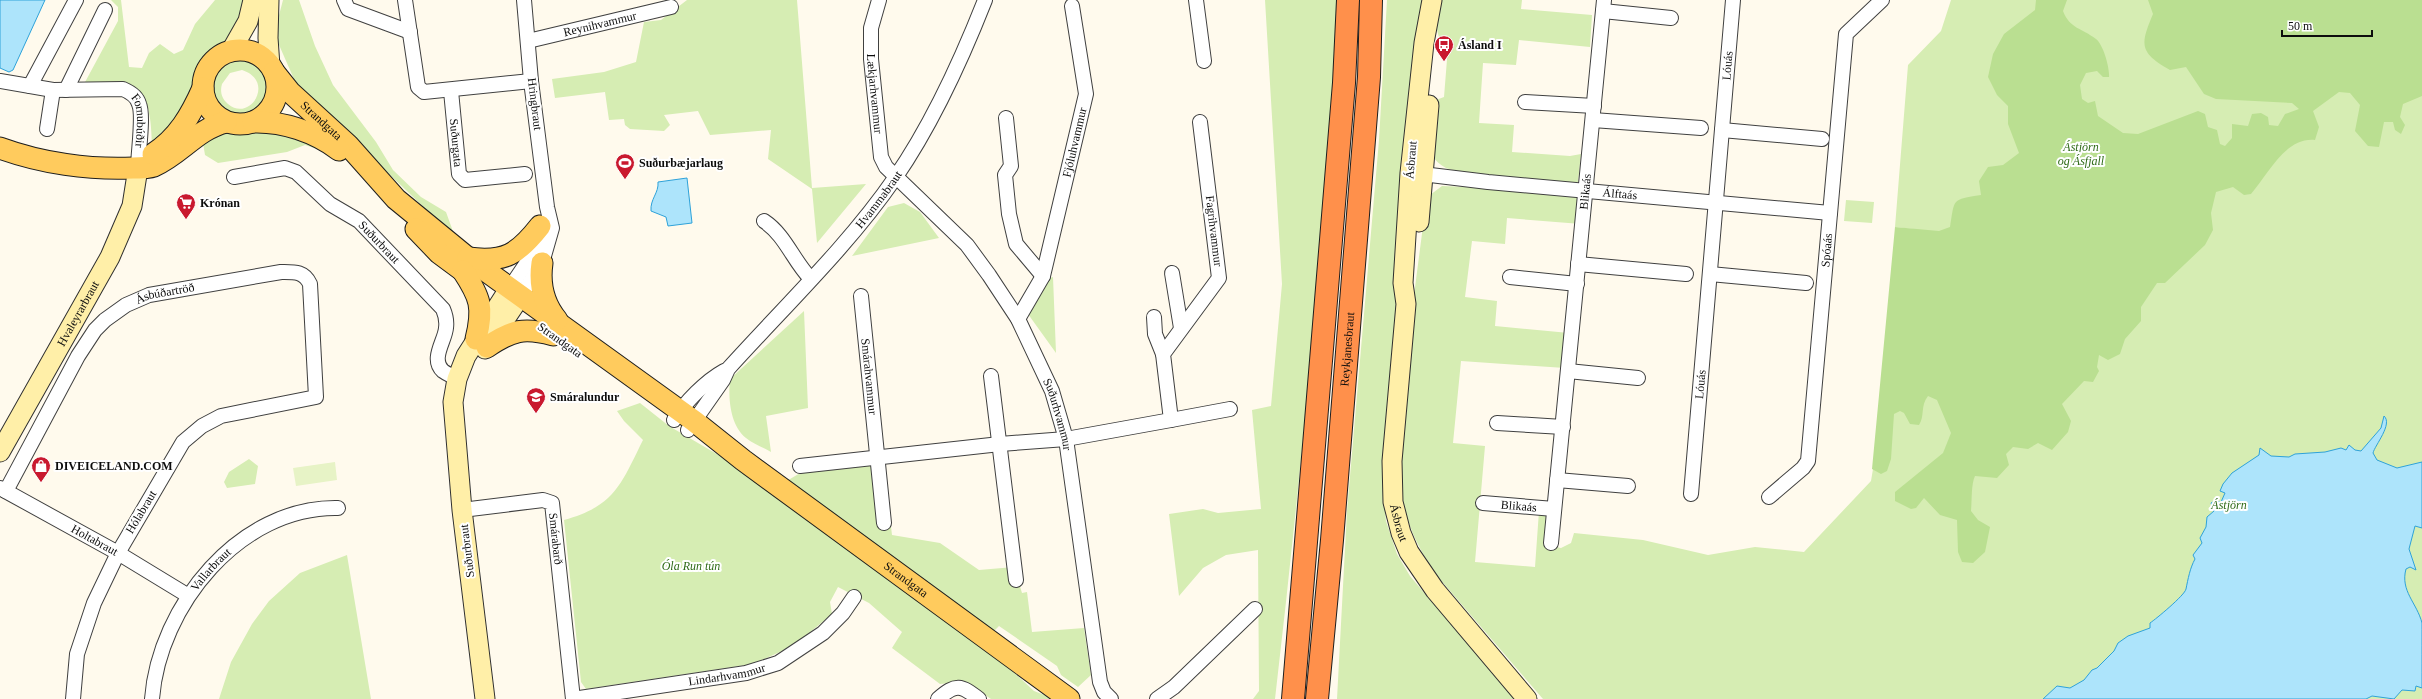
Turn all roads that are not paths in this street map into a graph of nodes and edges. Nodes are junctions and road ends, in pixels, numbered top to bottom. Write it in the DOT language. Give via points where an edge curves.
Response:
graph roads {
  1 [pos="76,0"];
  2 [pos="253,0"];
  3 [pos="270,0"];
  4 [pos="344,0"];
  5 [pos="405,0"];
  6 [pos="524,0"];
  7 [pos="985,0"];
  8 [pos="1196,0"];
  9 [pos="1348,0"];
  10 [pos="1371,0"];
  11 [pos="1733,0"];
  12 [pos="1882,0"];
  13 [pos="878,2"];
  14 [pos="1072,6"];
  15 [pos="1604,6"];
  16 [pos="671,7"];
  17 [pos="1431,8"];
  18 [pos="105,10"];
  19 [pos="1671,18"];
  20 [pos="410,32"];
  21 [pos="528,41"];
  22 [pos="231,52"];
  23 [pos="1204,61"];
  24 [pos="272,69"];
  25 [pos="0,81"];
  26 [pos="531,81"];
  27 [pos="30,86"];
  28 [pos="203,88"];
  29 [pos="59,90"];
  30 [pos="451,91"];
  31 [pos="1525,102"];
  32 [pos="1593,113"];
  33 [pos="1006,118"];
  34 [pos="226,122"];
  35 [pos="253,122"];
  36 [pos="1200,122"];
  37 [pos="1701,128"];
  38 [pos="47,129"];
  39 [pos="1722,130"];
  40 [pos="1822,139"];
  41 [pos="0,148"];
  42 [pos="138,168"];
  43 [pos="368,168"];
  44 [pos="525,174"];
  45 [pos="1417,174"];
  46 [pos="234,177"];
  47 [pos="896,177"];
  48 [pos="1586,190"];
  49 [pos="1716,203"];
  50 [pos="1830,213"];
  51 [pos="544,216"];
  52 [pos="764,221"];
  53 [pos="542,263"];
  54 [pos="465,264"];
  55 [pos="1578,264"];
  56 [pos="1172,273"];
  57 [pos="1686,274"];
  58 [pos="1710,274"];
  59 [pos="1043,276"];
  60 [pos="1510,277"];
  61 [pos="810,278"];
  62 [pos="1806,282"];
  63 [pos="1577,284"];
  64 [pos="861,296"];
  65 [pos="511,298"];
  66 [pos="1154,316"];
  67 [pos="1018,319"];
  68 [pos="1181,328"];
  69 [pos="560,333"];
  70 [pos="482,343"];
  71 [pos="1163,354"];
  72 [pos="1568,371"];
  73 [pos="458,376"];
  74 [pos="992,376"];
  75 [pos="1638,378"];
  76 [pos="316,397"];
  77 [pos="1230,409"];
  78 [pos="684,420"];
  79 [pos="1171,420"];
  80 [pos="1497,423"];
  81 [pos="1562,427"];
  82 [pos="1066,439"];
  83 [pos="1000,444"];
  84 [pos="0,452"];
  85 [pos="878,457"];
  86 [pos="800,466"];
  87 [pos="1557,480"];
  88 [pos="1628,486"];
  89 [pos="3,489"];
  90 [pos="1692,494"];
  91 [pos="1768,497"];
  92 [pos="1483,503"];
  93 [pos="338,508"];
  94 [pos="1554,509"];
  95 [pos="462,510"];
  96 [pos="884,523"];
  97 [pos="1551,543"];
  98 [pos="118,553"];
  99 [pos="1016,580"];
  100 [pos="187,595"];
  101 [pos="854,596"];
  102 [pos="1256,609"];
  103 [pos="73,699"];
  104 [pos="152,699"];
  105 [pos="485,699"];
  106 [pos="573,699"];
  107 [pos="938,699"];
  108 [pos="979,699"];
  109 [pos="1069,699"];
  110 [pos="1111,699"];
  111 [pos="1156,699"];
  112 [pos="1293,699"];
  113 [pos="1317,699"];
  114 [pos="1527,699"];
  1 -- 27 [label="street"];
  2 -- 22 [label="street" via="248,21"];
  3 -- 24 [label="street" via="268,38"];
  4 -- 20 [label="street" via="348,9"];
  5 -- 20 [label="street"];
  6 -- 21 [label="street, Hringbraut"];
  7 -- 47 [label="street, Hvammabraut" via="938,106"];
  8 -- 23 [label="street"];
  9 -- 112 [label="highway, Reykjanesbraut" via="1343,91"];
  10 -- 113 [label="highway, Reykjanesbraut" via="1369,77 1333,532"];
  11 -- 39 [label="street, Lóuás"];
  12 -- 50 [label="street, Spóaás" via="1846,34"];
  13 -- 47 [label="street, Lækjarhvammur" via="871,28 871,59 877,119 882,157 886,167"];
  14 -- 59 [label="street, Fjóluhvammur" via="1086,94"];
  15 -- 19 [label="street, Blikaás"];
  15 -- 32 [label="street, Blikaás"];
  16 -- 21 [label="street, Reynihvammur"];
  17 -- 45 [label="street, Ásbraut" via="1431,54"];
  18 -- 29 [label="street"];
  20 -- 30 [label="street" via="418,87 424,92"];
  21 -- 26 [label="street, Hringbraut"];
  22 -- 24 [label="main road" via="253,52"];
  22 -- 28 [label="main road" via="218,58 208,69"];
  24 -- 35 [label="main road" via="277,84 274,102 264,116"];
  24 -- 43 [label="main road, Strandgata" via="290,92 348,145"];
  25 -- 27 [label="street, Fornubúðir"];
  26 -- 30 [label="street"];
  26 -- 51 [label="street, Hringbraut"];
  27 -- 29 [label="street, Fornubúðir"];
  28 -- 34 [label="main road" via="210,108"];
  28 -- 42 [label="main road, Fornubúðir" via="178,132 166,146 149,156"];
  29 -- 38 [label="street"];
  29 -- 42 [label="street, Fornubúðir" via="123,90 136,97 141,109"];
  30 -- 44 [label="street, Suðurgata" via="461,178 466,180"];
  31 -- 32 [label="street"];
  32 -- 37 [label="street"];
  32 -- 48 [label="street, Blikaás"];
  33 -- 59 [label="street" via="1011,166 1005,175 1009,214 1016,244"];
  34 -- 35 [label="main road"];
  34 -- 42 [label="main road" via="210,126 187,146 152,167"];
  35 -- 43 [label="main road, Strandgata" via="277,124 312,134"];
  36 -- 68 [label="street, Fagrihvammur" via="1220,278"];
  39 -- 40 [label="street"];
  39 -- 49 [label="street, Lóuás"];
  41 -- 42 [label="main road" via="38,160 99,168"];
  42 -- 84 [label="street, Hvaleyrarbraut" via="132,206 110,257"];
  43 -- 54 [label="main road, Strandgata" via="396,199 423,238"];
  45 -- 48 [label="street, Álftaás"];
  45 -- 114 [label="street, Ásbraut" via="1412,285 1406,304 1392,462 1393,502 1409,552 1435,590"];
  46 -- 73 [label="street, Suðurbraut" via="285,168 296,172 330,204 359,221 443,309 447,320 438,352 438,362 442,370"];
  47 -- 61 [label="street, Hvammabraut" via="874,207"];
  47 -- 67 [label="street, Suðurhvammur" via="967,245"];
  48 -- 49 [label="street, Álftaás"];
  48 -- 55 [label="street, Blikaás"];
  49 -- 50 [label="street, Álftaás"];
  49 -- 58 [label="street, Lóuás"];
  50 -- 91 [label="street, Spóaás" via="1808,461"];
  51 -- 53 [label="street, Hringbraut" via="552,228"];
  51 -- 54 [label="main road" via="525,245 511,255"];
  51 -- 65 [label="street, Hringbraut" via="532,255"];
  52 -- 61 [label="street" via="780,234 800,267"];
  53 -- 65 [label="street, Hringbraut"];
  53 -- 69 [label="main road" via="540,276 545,302"];
  54 -- 65 [label="main road, Strandgata"];
  54 -- 70 [label="main road" via="481,303"];
  55 -- 57 [label="street"];
  55 -- 63 [label="street, Blikaás"];
  56 -- 68 [label="street"];
  58 -- 62 [label="street"];
  58 -- 90 [label="street, Lóuás"];
  59 -- 67 [label="street, Fjóluhvammur"];
  60 -- 63 [label="street"];
  61 -- 78 [label="street, Hvammabraut" via="728,368 723,380"];
  63 -- 72 [label="street, Blikaás"];
  64 -- 85 [label="street, Smárahvammur"];
  65 -- 69 [label="main road, Strandgata"];
  65 -- 70 [label="street"];
  66 -- 71 [label="street" via="1155,334"];
  67 -- 82 [label="street, Suðurhvammur" via="1052,391"];
  68 -- 71 [label="street, Fagrihvammur"];
  69 -- 70 [label="main road" via="528,330"];
  69 -- 78 [label="main road, Strandgata"];
  70 -- 73 [label="street"];
  71 -- 79 [label="street"];
  72 -- 75 [label="street"];
  72 -- 81 [label="street, Blikaás"];
  73 -- 95 [label="street, Suðurbraut" via="453,417"];
  74 -- 83 [label="street"];
  76 -- 89 [label="street, Ásbúðartröð" via="310,284 303,274 281,272 149,295 126,305 95,330"];
  76 -- 98 [label="street, Hólabraut" via="226,415 194,432 183,442"];
  77 -- 79 [label="street"];
  78 -- 109 [label="main road, Strandgata" via="728,454 743,460"];
  79 -- 82 [label="street"];
  80 -- 81 [label="street"];
  81 -- 87 [label="street, Blikaás"];
  82 -- 83 [label="street"];
  82 -- 110 [label="street, Suðurhvammur" via="1100,682"];
  83 -- 85 [label="street"];
  83 -- 99 [label="street"];
  85 -- 86 [label="street"];
  85 -- 96 [label="street, Smárahvammur"];
  87 -- 88 [label="street"];
  87 -- 94 [label="street, Blikaás"];
  89 -- 98 [label="street, Holtabraut"];
  92 -- 94 [label="street, Blikaás"];
  93 -- 100 [label="street, Vallarbraut" via="305,509 272,521 236,545"];
  94 -- 97 [label="street, Blikaás"];
  95 -- 105 [label="street, Suðurbraut"];
  95 -- 106 [label="street, Smárabarð" via="543,500 552,503"];
  98 -- 100 [label="street, Holtabraut"];
  98 -- 103 [label="street, Hólabraut" via="84,628 76,659"];
  100 -- 104 [label="street, Vallarbraut" via="161,655"];
  101 -- 106 [label="street, Lindarhvammur" via="843,613 823,633 778,663 746,673"];
  102 -- 111 [label="street" via="1174,687"];
  107 -- 108 [label="street" via="949,689 959,687 968,690"];
}
